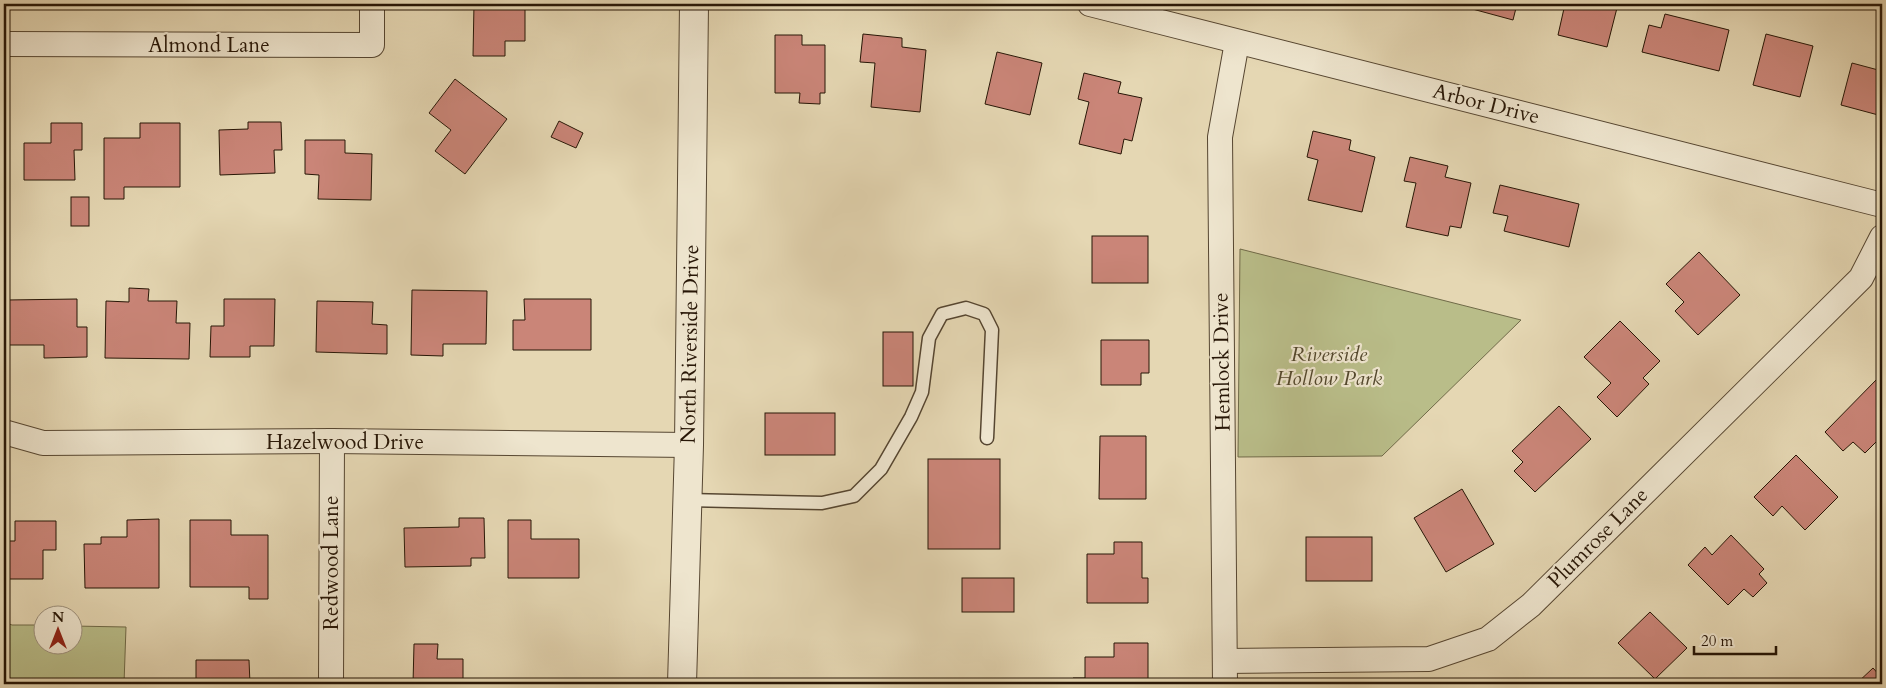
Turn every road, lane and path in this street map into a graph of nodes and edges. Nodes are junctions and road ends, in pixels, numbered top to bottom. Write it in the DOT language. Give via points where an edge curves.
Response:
graph roads {
  1 [pos="372,4"];
  2 [pos="694,4"];
  3 [pos="1090,4"];
  4 [pos="1237,42"];
  5 [pos="4,44"];
  6 [pos="1882,205"];
  7 [pos="1882,237"];
  8 [pos="4,432"];
  9 [pos="987,438"];
  10 [pos="332,441"];
  11 [pos="689,445"];
  12 [pos="687,500"];
  13 [pos="1225,661"];
  14 [pos="331,684"];
  15 [pos="682,684"];
  16 [pos="1225,684"];
  1 -- 5 [label="street, Almond Lane" via="372,45"];
  2 -- 11 [label="street, North Riverside Drive"];
  3 -- 4 [label="street, Arbor Drive"];
  4 -- 6 [label="street, Arbor Drive"];
  4 -- 13 [label="street, Hemlock Drive" via="1220,137"];
  7 -- 13 [label="street, Plumrose Lane" via="1861,278 1531,605 1488,639 1429,660"];
  8 -- 10 [label="street, Hazelwood Drive" via="43,444"];
  9 -- 12 [label="lane" via="992,330 984,314 966,308 942,314 929,338 922,392 911,418 881,468 854,496 822,503"];
  10 -- 11 [label="street, Hazelwood Drive"];
  10 -- 14 [label="street, Redwood Lane"];
  11 -- 12 [label="street, North Riverside Drive"];
  12 -- 15 [label="street, North Riverside Drive"];
  13 -- 16 [label="street, Hemlock Drive"];
}
